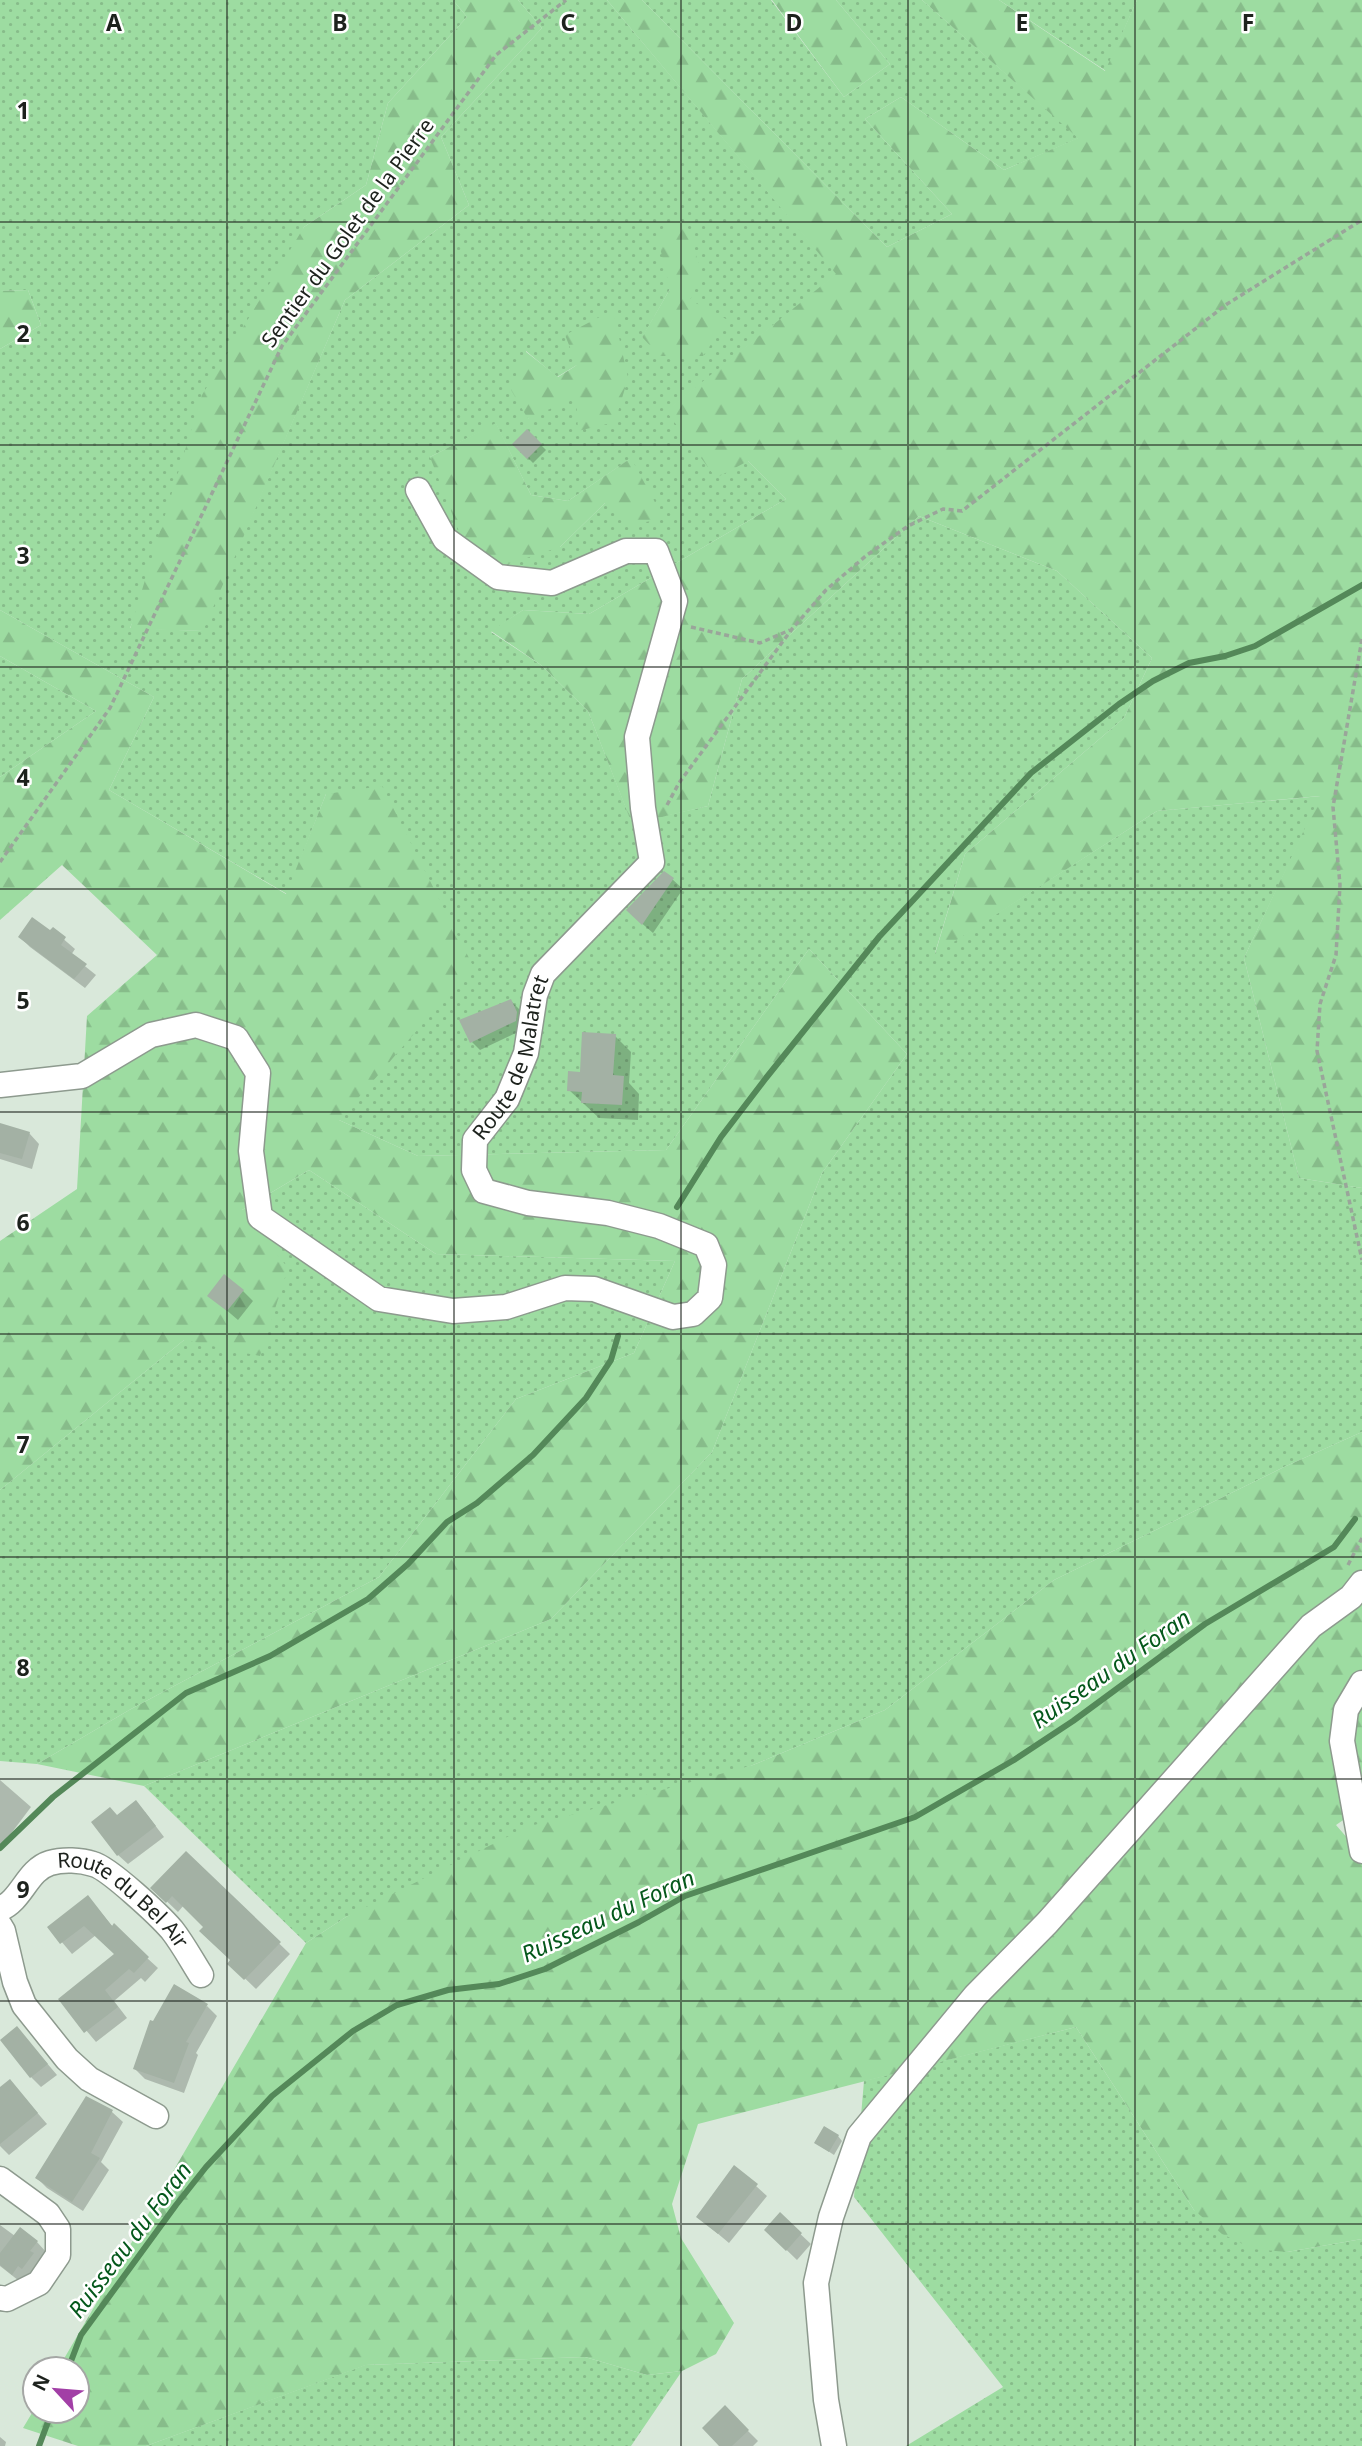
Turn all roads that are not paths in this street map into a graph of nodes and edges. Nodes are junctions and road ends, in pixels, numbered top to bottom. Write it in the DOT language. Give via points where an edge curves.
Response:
graph roads {
  1 [pos="418,489"];
  2 [pos="0,1086"];
  3 [pos="1362,1583"];
  4 [pos="1362,1683"];
  5 [pos="1362,1851"];
  6 [pos="0,1909"];
  7 [pos="0,1926"];
  8 [pos="201,1975"];
  9 [pos="156,2116"];
  10 [pos="0,2179"];
  11 [pos="0,2298"];
  12 [pos="834,2446"];
  1 -- 2 [label="street, Route de Malatret" via="445,538 498,578 552,583 626,551 656,551 675,601 637,737 652,862 543,974 526,1053 507,1099 475,1140 474,1170 484,1191 528,1203 608,1213 706,1245 714,1265 710,1298 693,1314 673,1317 594,1289 565,1288 506,1307 453,1311 379,1299 260,1217 251,1151 258,1073 236,1038 196,1025 151,1035 82,1076"];
  3 -- 12 [label="street" via="1351,1597 1311,1626 1047,1923 975,1996 859,2136 831,2217 816,2283"];
  4 -- 5 [label="street" via="1346,1710 1342,1741"];
  6 -- 8 [label="street, Route du Bel Air" via="14,1901 27,1880 48,1863 96,1864 172,1930"];
  7 -- 9 [label="street" via="24,2005 67,2059 89,2079"];
  10 -- 11 [label="street" via="48,2214 58,2229 58,2255 39,2283 7,2300"];
}
